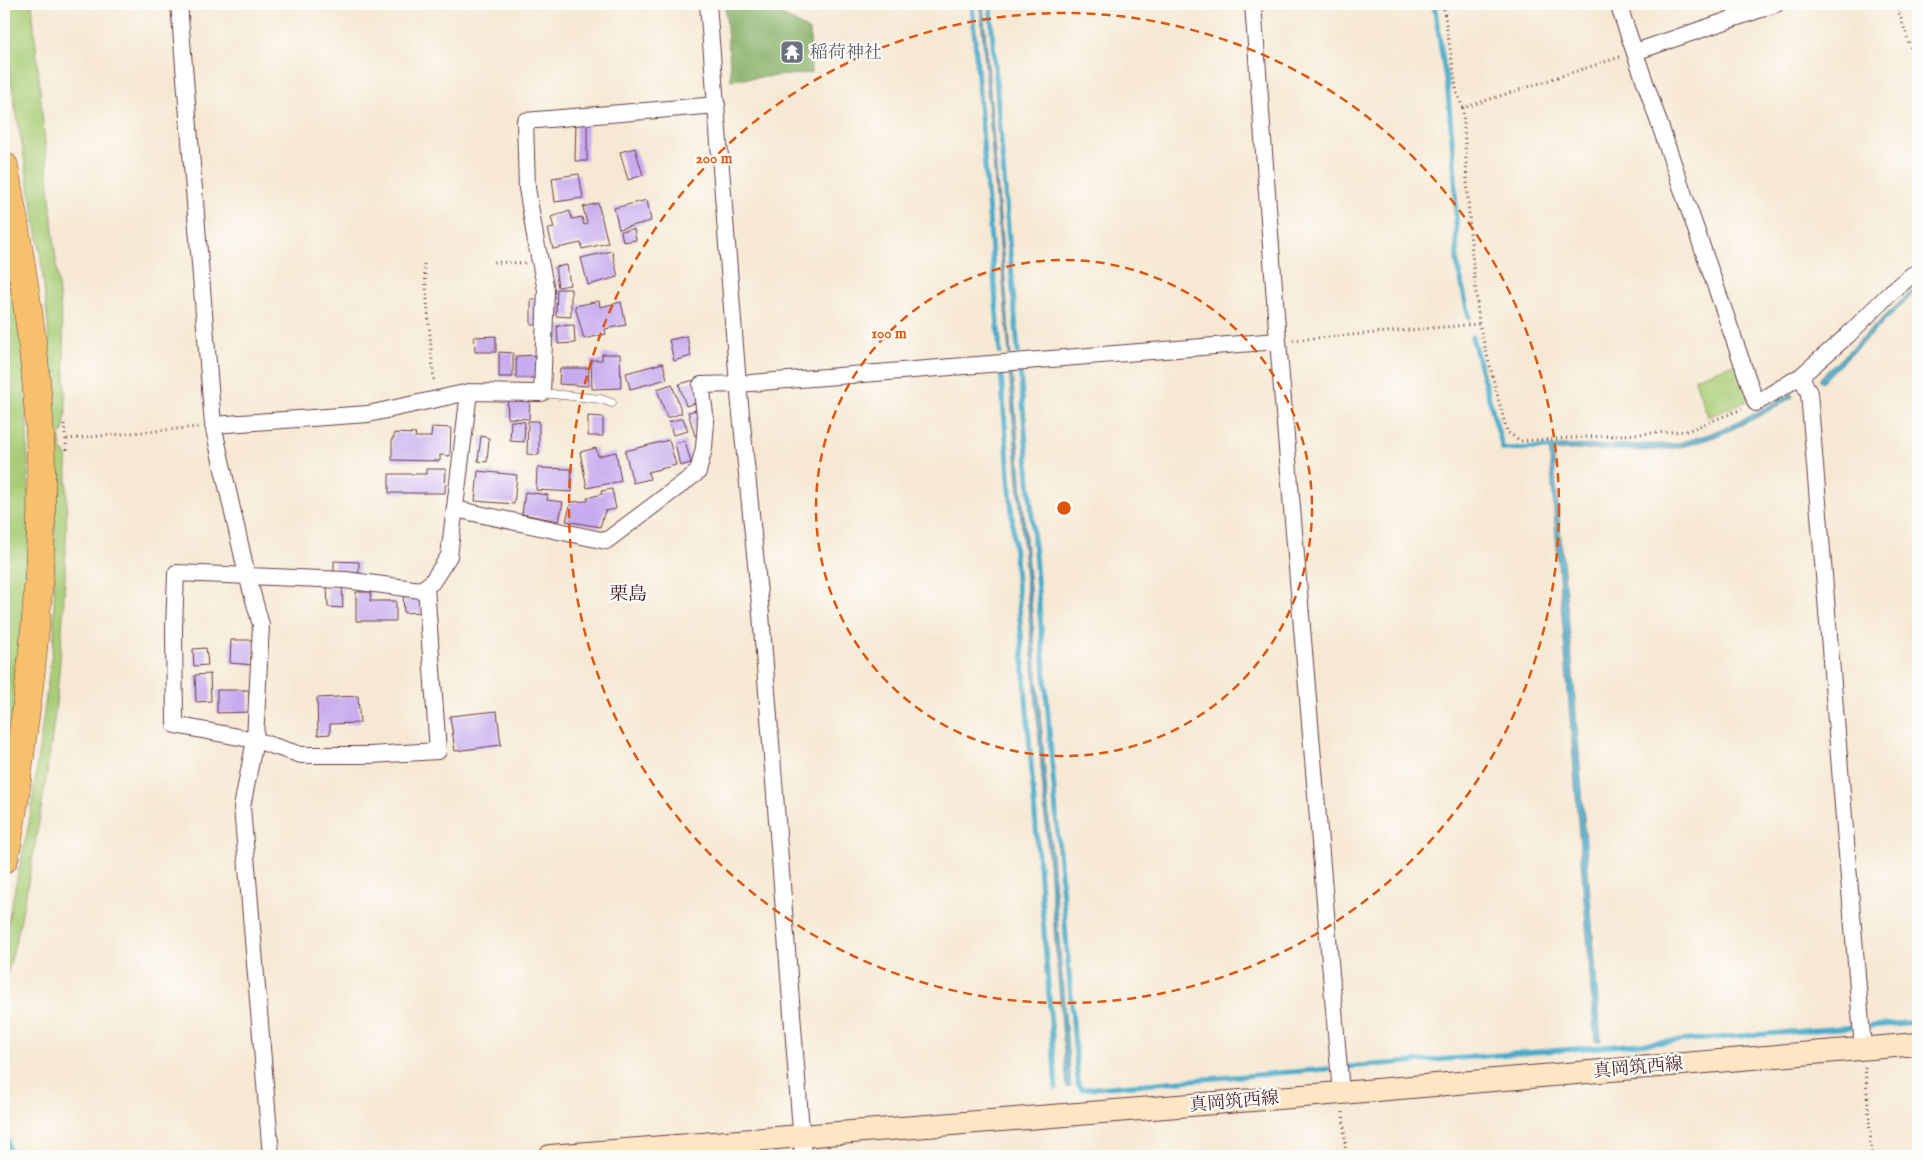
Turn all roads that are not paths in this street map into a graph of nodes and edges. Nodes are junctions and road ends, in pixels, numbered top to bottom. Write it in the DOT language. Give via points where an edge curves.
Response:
graph roads {
  1 [pos="180,4"];
  2 [pos="708,4"];
  3 [pos="1253,4"];
  4 [pos="1618,4"];
  5 [pos="1776,4"];
  6 [pos="1635,52"];
  7 [pos="717,104"];
  8 [pos="4,166"];
  9 [pos="1918,272"];
  10 [pos="1278,341"];
  11 [pos="1801,376"];
  12 [pos="738,384"];
  13 [pos="469,392"];
  14 [pos="542,393"];
  15 [pos="612,403"];
  16 [pos="213,425"];
  17 [pos="455,509"];
  18 [pos="247,575"];
  19 [pos="426,587"];
  20 [pos="255,740"];
  21 [pos="4,859"];
  22 [pos="1918,1044"];
  23 [pos="1863,1048"];
  24 [pos="1341,1093"];
  25 [pos="802,1146"];
  26 [pos="271,1156"];
  27 [pos="550,1156"];
  1 -- 16 [label="street"];
  2 -- 7 [label="street"];
  3 -- 10 [label="street"];
  4 -- 6 [label="street"];
  5 -- 6 [label="street"];
  6 -- 11 [label="street" via="1756,403"];
  7 -- 12 [label="street"];
  7 -- 14 [label="street" via="525,121 527,188 546,290"];
  8 -- 21 [label="highway" via="25,283 41,464 40,566 28,695"];
  9 -- 11 [label="street" via="1891,292"];
  10 -- 12 [label="street"];
  10 -- 24 [label="street"];
  11 -- 23 [label="street" via="1809,393"];
  12 -- 17 [label="street" via="701,385 706,421 698,472 606,541"];
  12 -- 25 [label="street" via="761,614"];
  13 -- 14 [label="street"];
  13 -- 16 [label="street" via="368,414"];
  13 -- 17 [label="street"];
  14 -- 15 [label="lane"];
  16 -- 18 [label="street"];
  17 -- 19 [label="street" via="449,556"];
  18 -- 19 [label="street" via="345,580 421,590"];
  18 -- 20 [label="street" via="261,625"];
  18 -- 20 [label="street" via="176,573 175,725"];
  19 -- 20 [label="street" via="438,751 300,755"];
  20 -- 26 [label="street" via="242,807"];
  22 -- 23 [label="main road, 真岡筑西線"];
  23 -- 24 [label="main road, 真岡筑西線"];
  24 -- 25 [label="main road, 真岡筑西線"];
  25 -- 27 [label="main road, 真岡筑西線"];
}
